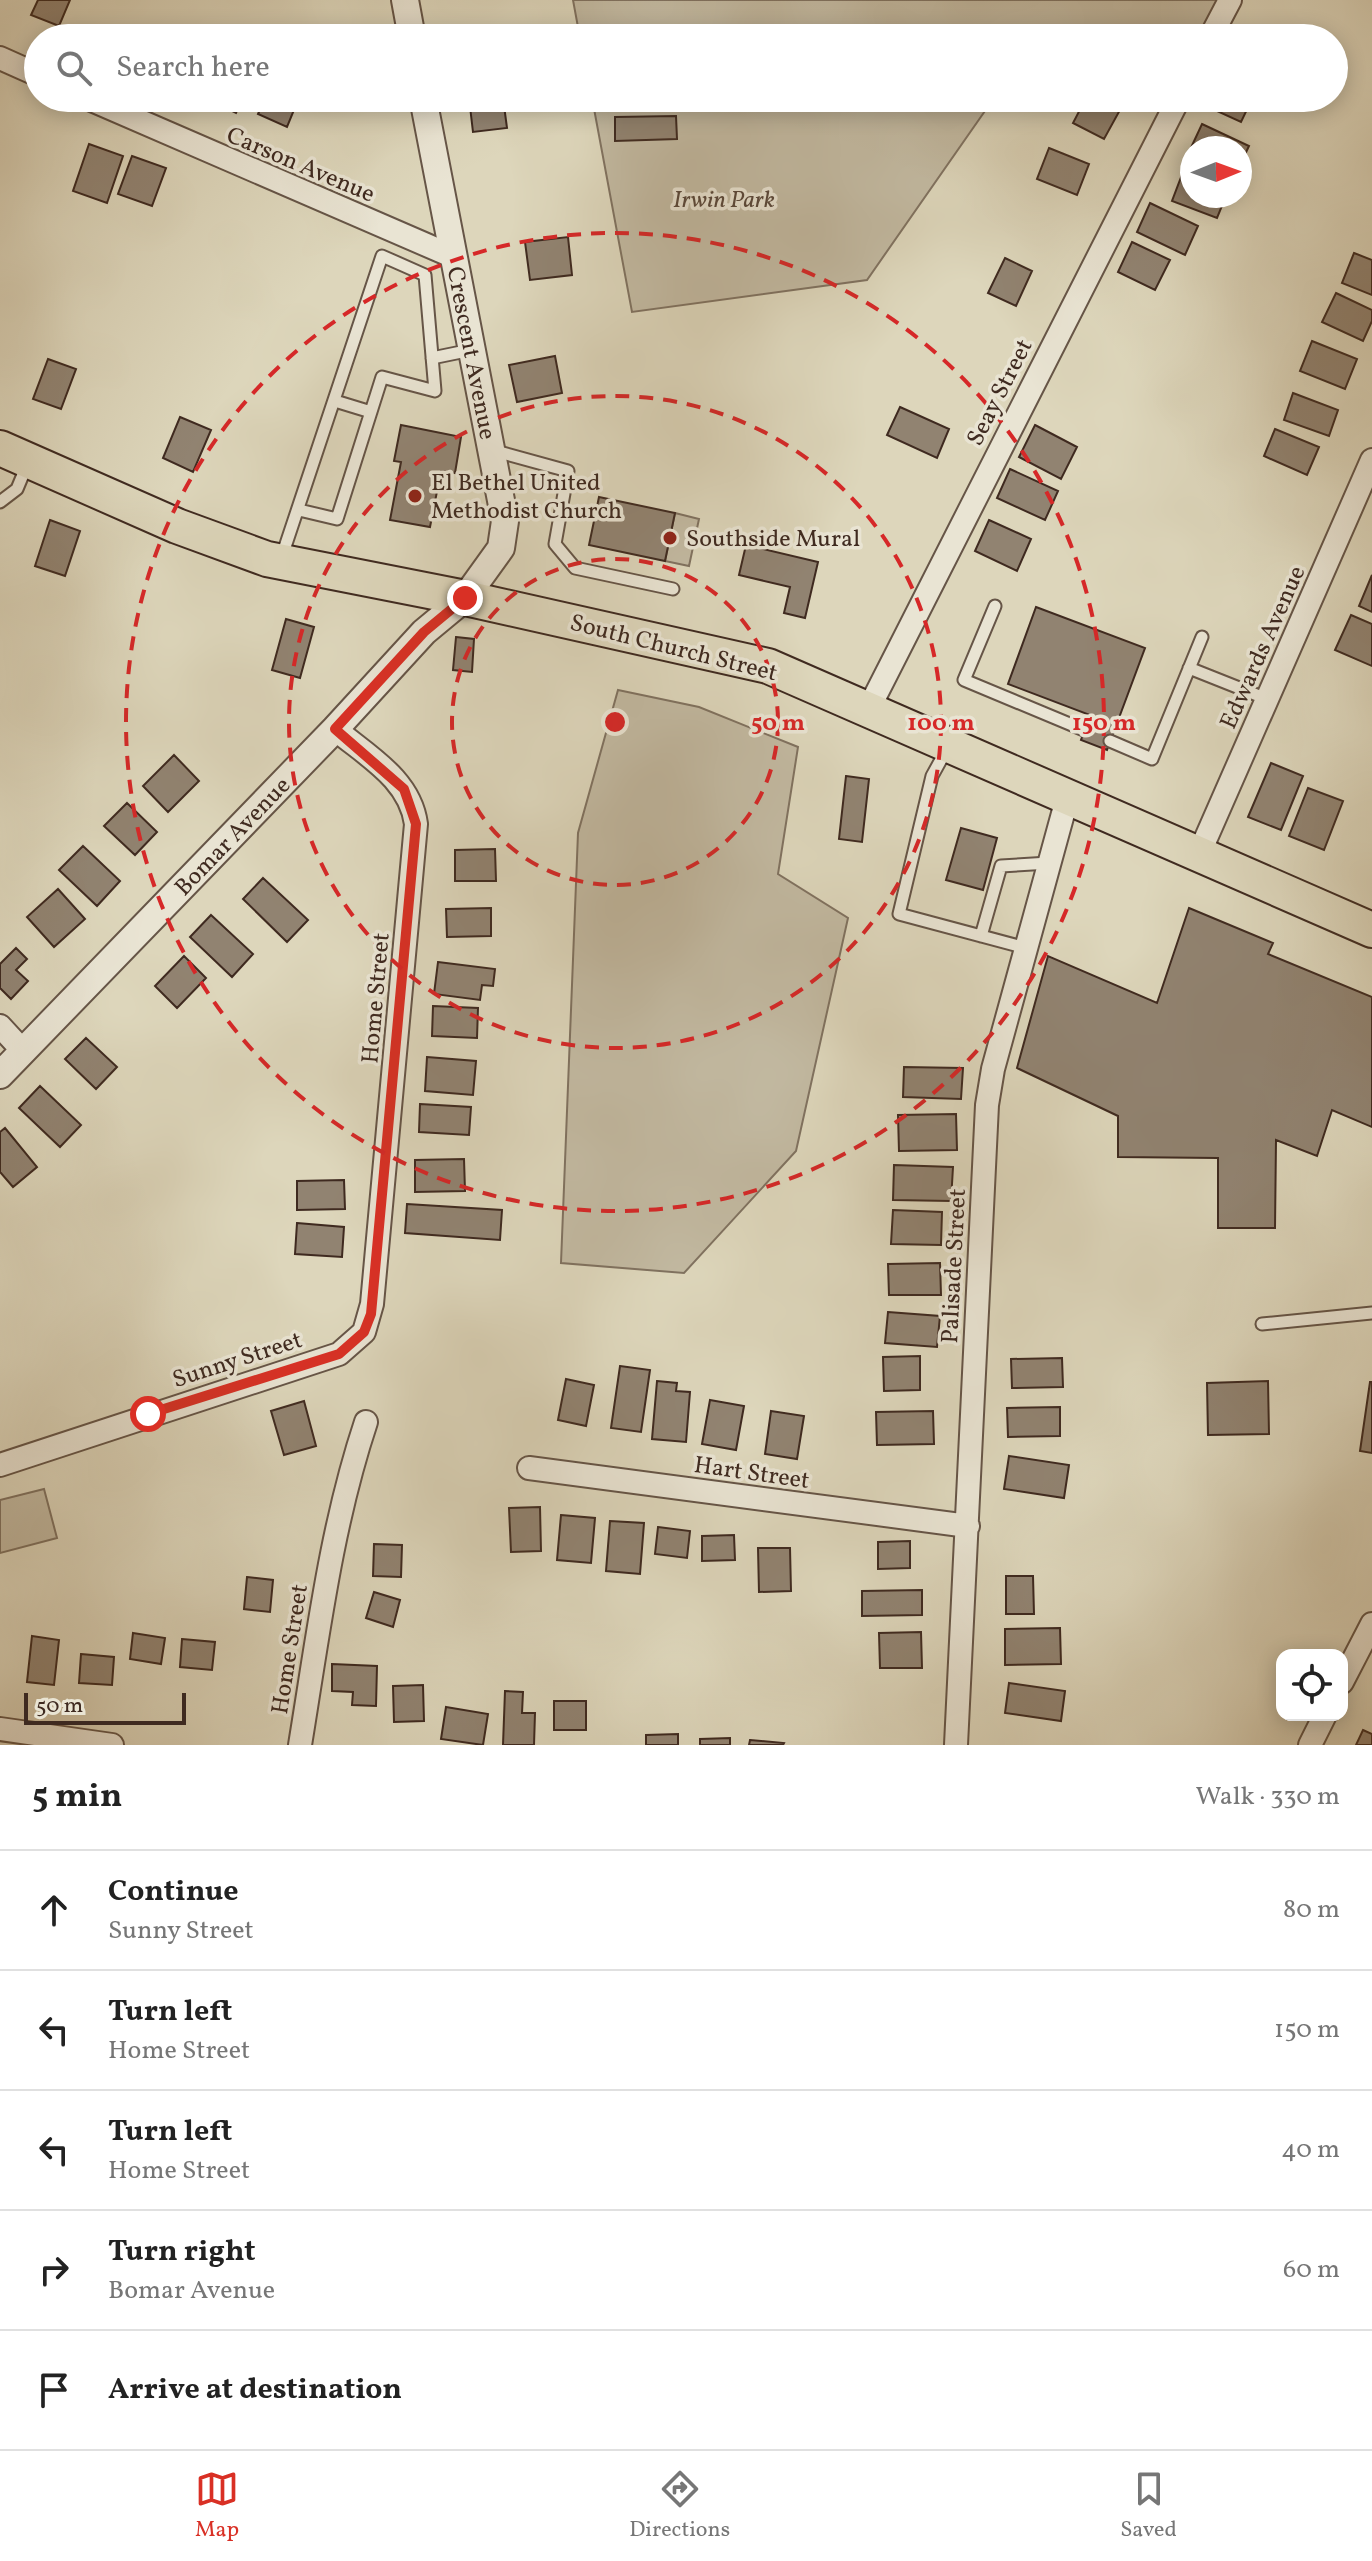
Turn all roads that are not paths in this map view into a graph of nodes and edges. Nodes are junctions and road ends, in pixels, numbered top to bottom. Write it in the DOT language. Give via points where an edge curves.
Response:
graph roads {
  1 [pos="405,0"];
  2 [pos="1230,0"];
  3 [pos="409,24"];
  4 [pos="1217,24"];
  5 [pos="0,58"];
  6 [pos="24,69"];
  7 [pos="119,112"];
  8 [pos="426,112"];
  9 [pos="1172,112"];
  10 [pos="452,256"];
  11 [pos="471,350"];
  12 [pos="432,358"];
  13 [pos="335,401"];
  14 [pos="371,412"];
  15 [pos="491,450"];
  16 [pos="14,455"];
  17 [pos="1372,460"];
  18 [pos="0,502"];
  19 [pos="299,510"];
  20 [pos="280,561"];
  21 [pos="673,589"];
  22 [pos="465,598"];
  23 [pos="995,606"];
  24 [pos="1202,637"];
  25 [pos="1189,668"];
  26 [pos="1267,699"];
  27 [pos="868,710"];
  28 [pos="335,729"];
  29 [pos="1084,730"];
  30 [pos="1110,741"];
  31 [pos="948,746"];
  32 [pos="1067,799"];
  33 [pos="1199,854"];
  34 [pos="1049,863"];
  35 [pos="1372,930"];
  36 [pos="981,936"];
  37 [pos="1026,948"];
  38 [pos="0,1026"];
  39 [pos="24,1052"];
  40 [pos="0,1075"];
  41 [pos="372,1304"];
  42 [pos="1372,1313"];
  43 [pos="1262,1324"];
  44 [pos="366,1422"];
  45 [pos="0,1465"];
  46 [pos="529,1468"];
  47 [pos="968,1526"];
  48 [pos="1372,1624"];
  49 [pos="1348,1670"];
  50 [pos="1322,1721"];
  51 [pos="0,1729"];
  52 [pos="112,1745"];
  53 [pos="300,1745"];
  54 [pos="956,1745"];
  55 [pos="1310,1745"];
  1 -- 3 [label="street"];
  2 -- 4 [label="street"];
  5 -- 6 [label="street"];
  7 -- 10 [label="street, Carson Avenue"];
  8 -- 10 [label="street, Crescent Avenue"];
  9 -- 27 [label="street, Seay Street"];
  10 -- 11 [label="street, Crescent Avenue"];
  11 -- 12 [label="lane"];
  11 -- 15 [label="street, Crescent Avenue"];
  12 -- 13 [label="lane" via="425,275 382,256"];
  12 -- 14 [label="lane" via="435,391 382,377"];
  13 -- 14 [label="lane"];
  13 -- 19 [label="lane"];
  14 -- 19 [label="lane" via="337,519"];
  15 -- 21 [label="lane" via="568,471 555,544 575,568"];
  15 -- 22 [label="street, Crescent Avenue" via="505,521 501,548"];
  16 -- 18 [label="lane" via="17,489"];
  16 -- 20 [label="main road, South Church Street" via="177,526"];
  17 -- 26 [label="street, Edwards Avenue"];
  19 -- 20 [label="lane"];
  20 -- 22 [label="main road, South Church Street"];
  22 -- 27 [label="main road, South Church Street" via="768,666"];
  22 -- 28 [label="street, Bomar Avenue" via="424,632"];
  23 -- 29 [label="lane" via="964,680"];
  24 -- 25 [label="lane"];
  25 -- 26 [label="lane"];
  25 -- 30 [label="lane" via="1152,759"];
  26 -- 33 [label="street, Edwards Avenue"];
  27 -- 31 [label="main road, South Church Street"];
  28 -- 39 [label="street, Bomar Avenue"];
  28 -- 41 [label="street, Home Street" via="404,789 416,824"];
  31 -- 32 [label="main road, South Church Street"];
  31 -- 36 [label="lane" via="932,776 899,914"];
  32 -- 33 [label="main road, South Church Street"];
  32 -- 34 [label="street, Palisade Street"];
  33 -- 35 [label="main road, South Church Street"];
  34 -- 36 [label="lane" via="1001,866"];
  34 -- 37 [label="street, Palisade Street"];
  36 -- 37 [label="lane"];
  37 -- 47 [label="street, Palisade Street" via="987,1105"];
  38 -- 39 [label="street"];
  39 -- 40 [label="street, Bomar Avenue"];
  41 -- 45 [label="street, Sunny Street" via="364,1332 339,1354"];
  42 -- 43 [label="lane"];
  44 -- 53 [label="street, Home Street" via="329,1562"];
  46 -- 47 [label="street, Hart Street"];
  47 -- 54 [label="street, Palisade Street"];
  48 -- 49 [label="street"];
  50 -- 55 [label="street"];
  51 -- 52 [label="street"];
}
